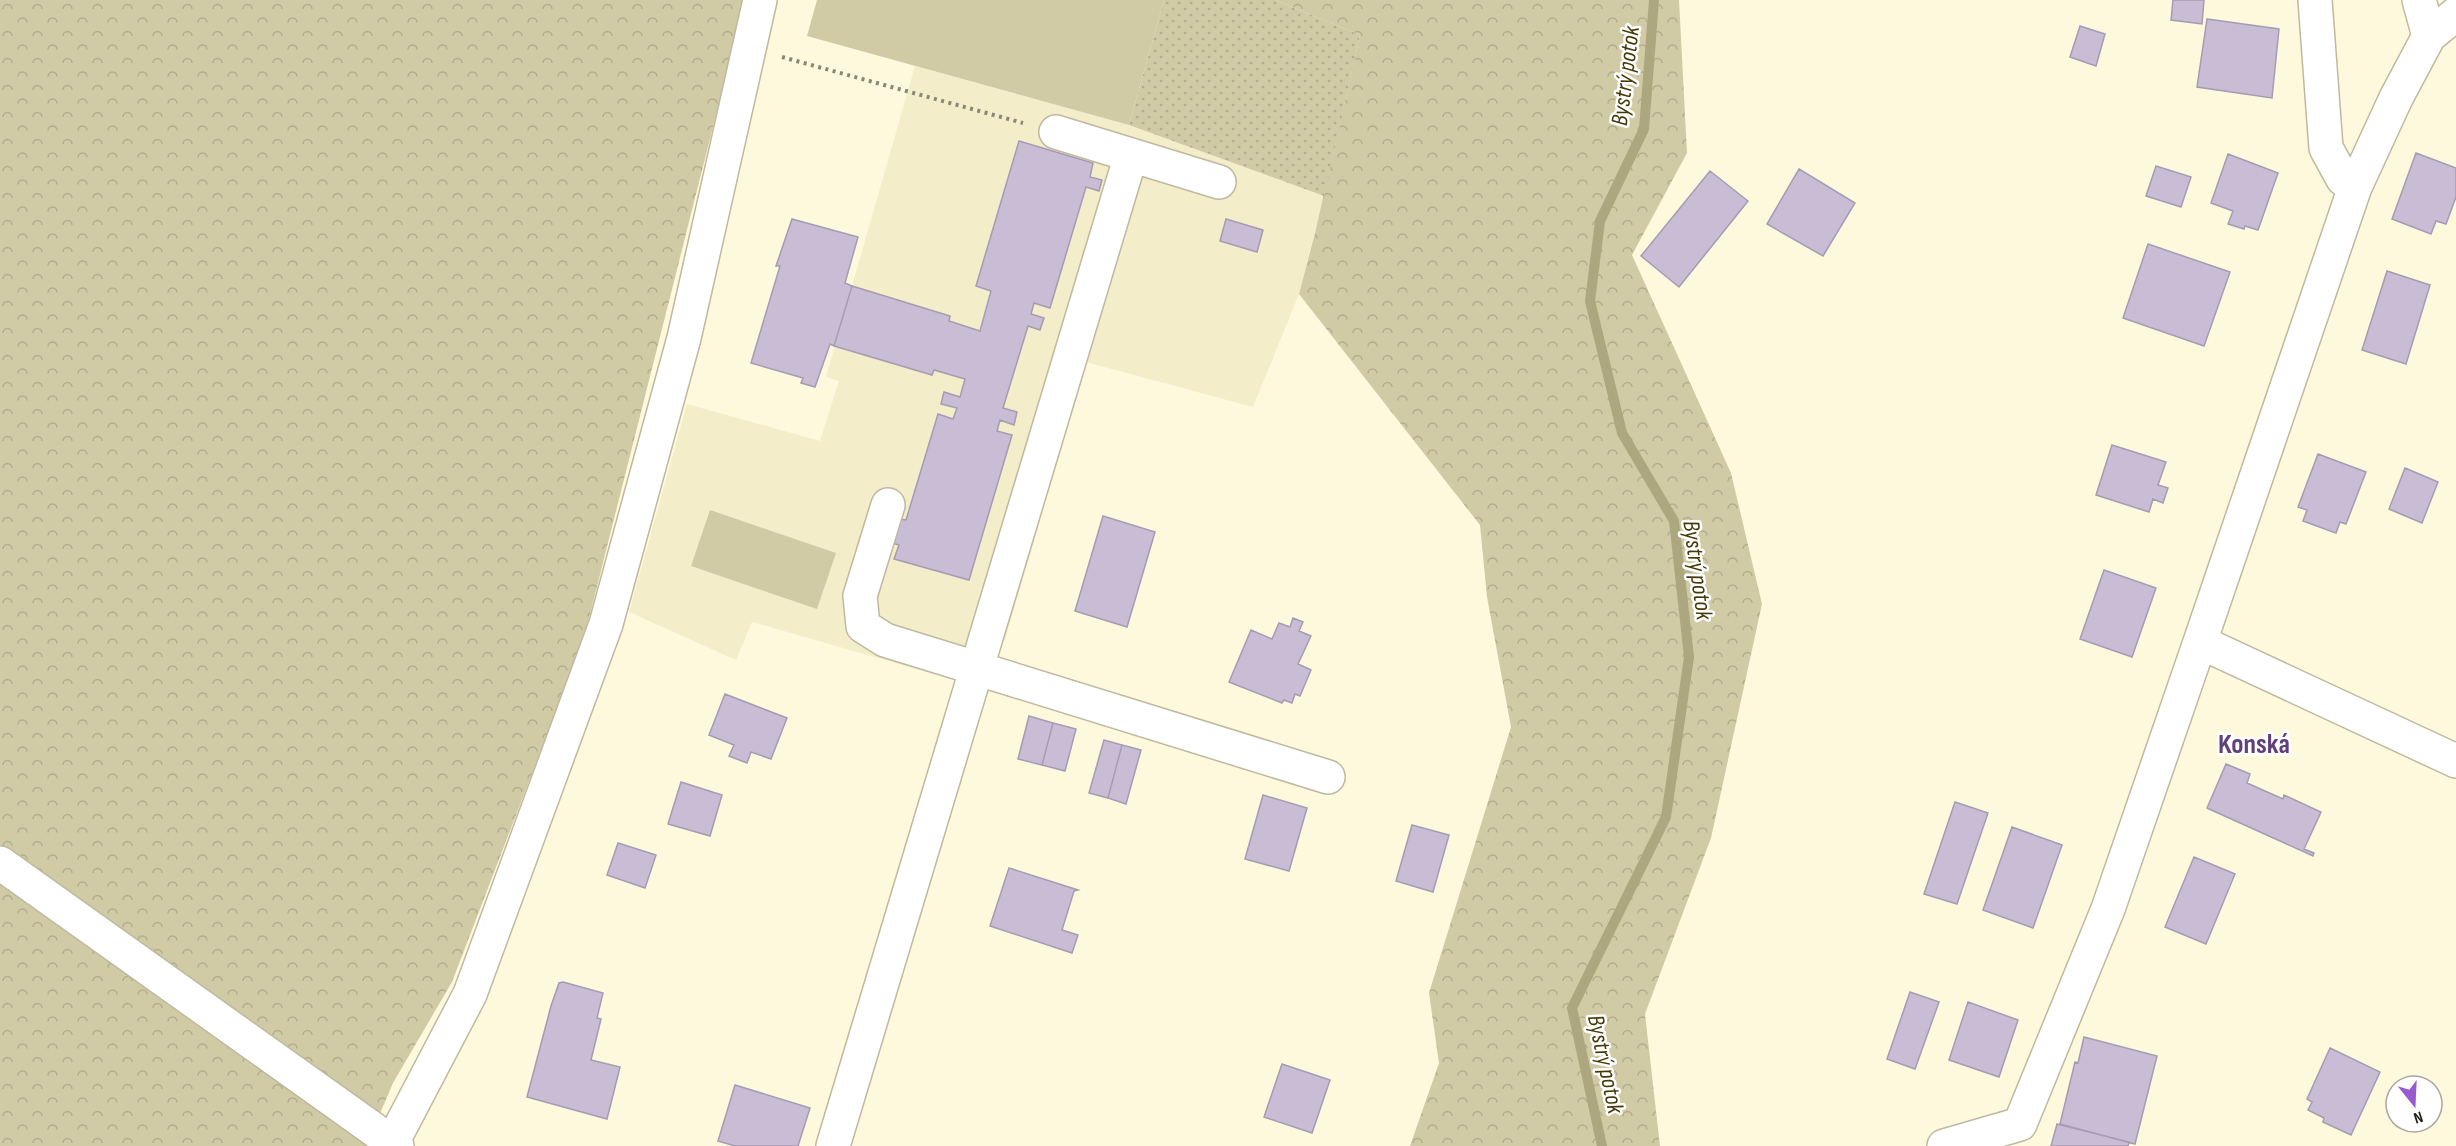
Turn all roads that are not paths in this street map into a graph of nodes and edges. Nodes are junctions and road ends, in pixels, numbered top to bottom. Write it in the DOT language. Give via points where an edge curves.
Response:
graph roads {
  1 [pos="760,0"];
  2 [pos="2315,0"];
  3 [pos="2419,0"];
  4 [pos="2456,14"];
  5 [pos="2429,36"];
  6 [pos="1056,132"];
  7 [pos="1131,155"];
  8 [pos="1219,182"];
  9 [pos="2355,187"];
  10 [pos="888,505"];
  11 [pos="2200,642"];
  12 [pos="977,668"];
  13 [pos="2456,761"];
  14 [pos="1328,777"];
  15 [pos="0,863"];
  16 [pos="2016,1135"];
  17 [pos="394,1144"];
  18 [pos="833,1146"];
  19 [pos="1944,1146"];
  1 -- 17 [label="street" via="684,338 606,624 470,994"];
  2 -- 9 [label="street" via="2326,148 2343,179"];
  3 -- 5 [label="street"];
  4 -- 5 [label="street"];
  5 -- 9 [label="street"];
  6 -- 7 [label="street"];
  7 -- 8 [label="street"];
  7 -- 12 [label="street"];
  9 -- 11 [label="street"];
  10 -- 12 [label="street" via="860,596 863,626 885,640"];
  11 -- 13 [label="street"];
  11 -- 16 [label="street" via="2108,909"];
  12 -- 14 [label="street"];
  12 -- 18 [label="street"];
  15 -- 17 [label="street"];
  16 -- 19 [label="street"];
}
